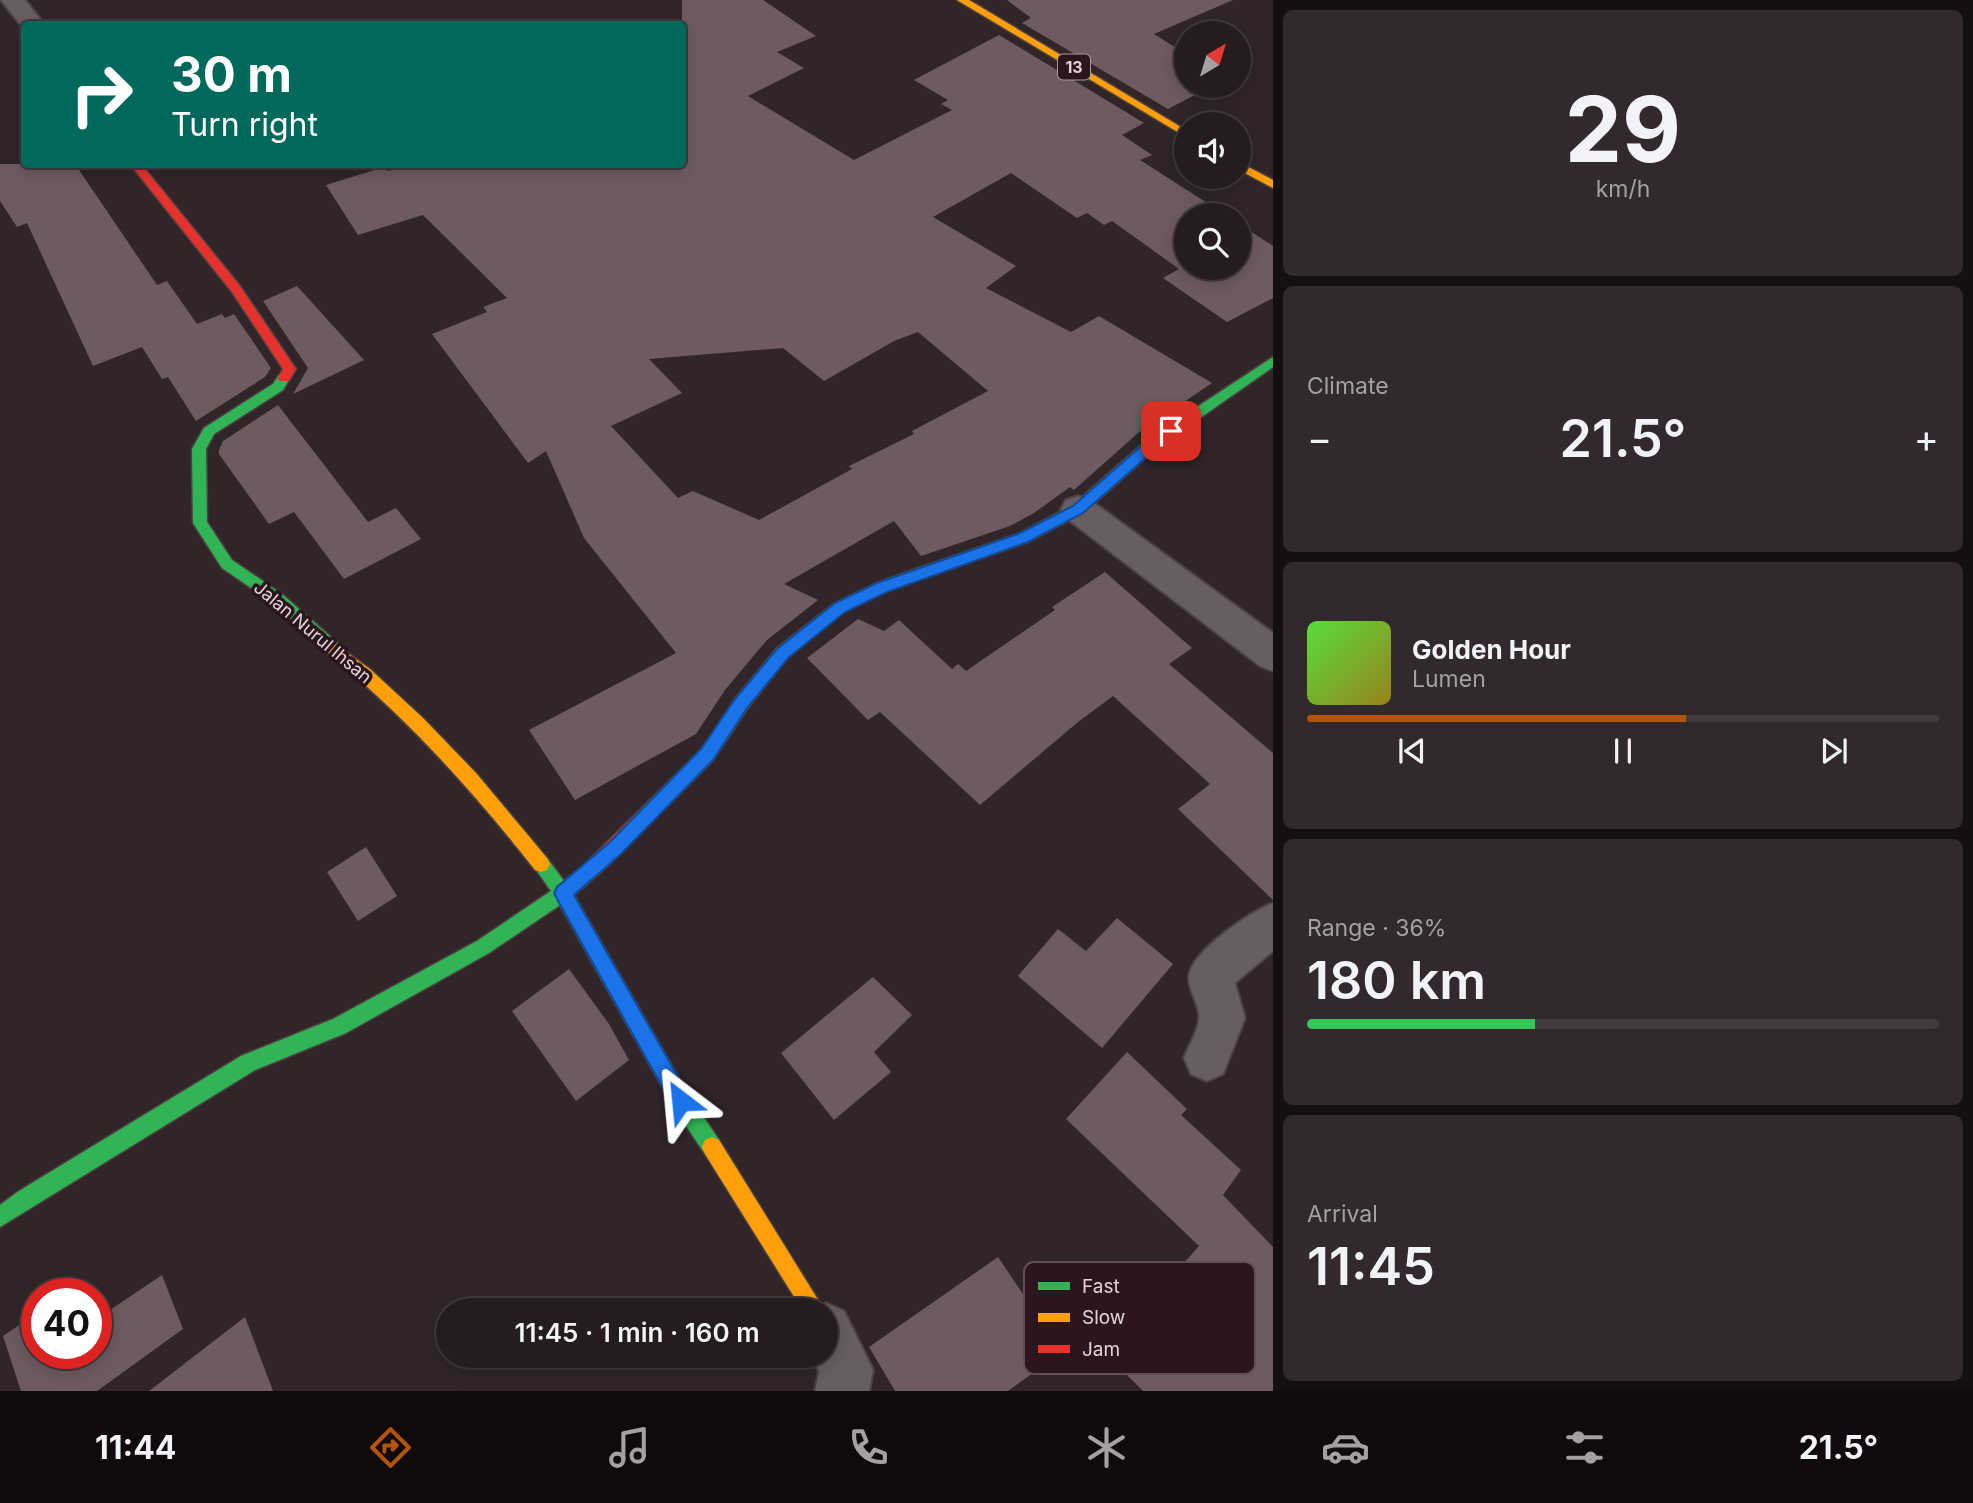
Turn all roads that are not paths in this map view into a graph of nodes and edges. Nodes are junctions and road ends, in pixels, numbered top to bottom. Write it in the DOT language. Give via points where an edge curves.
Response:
graph roads {
  1 [pos="13,0"];
  2 [pos="961,0"];
  3 [pos="30,21"];
  4 [pos="1174,127"];
  5 [pos="138,168"];
  6 [pos="1251,172"];
  7 [pos="1273,185"];
  8 [pos="1273,361"];
  9 [pos="1078,509"];
  10 [pos="1273,655"];
  11 [pos="563,893"];
  12 [pos="1273,924"];
  13 [pos="1207,1058"];
  14 [pos="0,1217"];
  15 [pos="807,1298"];
  16 [pos="838,1354"];
  17 [pos="842,1391"];
  1 -- 3 [label="street"];
  2 -- 4 [label="main road, 13"];
  5 -- 11 [label="main road, Jalan Nurul Ihsan" via="226,277 290,369 278,387 209,431 199,449 200,523 227,565 278,599 436,740 500,811"];
  6 -- 7 [label="main road"];
  8 -- 9 [label="main road" via="1152,444"];
  9 -- 10 [label="street"];
  9 -- 11 [label="main road" via="1023,538 882,587 840,607 782,653 707,755"];
  11 -- 14 [label="main road" via="398,996 248,1063"];
  11 -- 15 [label="main road" via="681,1101"];
  12 -- 13 [label="street" via="1211,977 1222,1017"];
  16 -- 17 [label="street" via="846,1370"];
}
